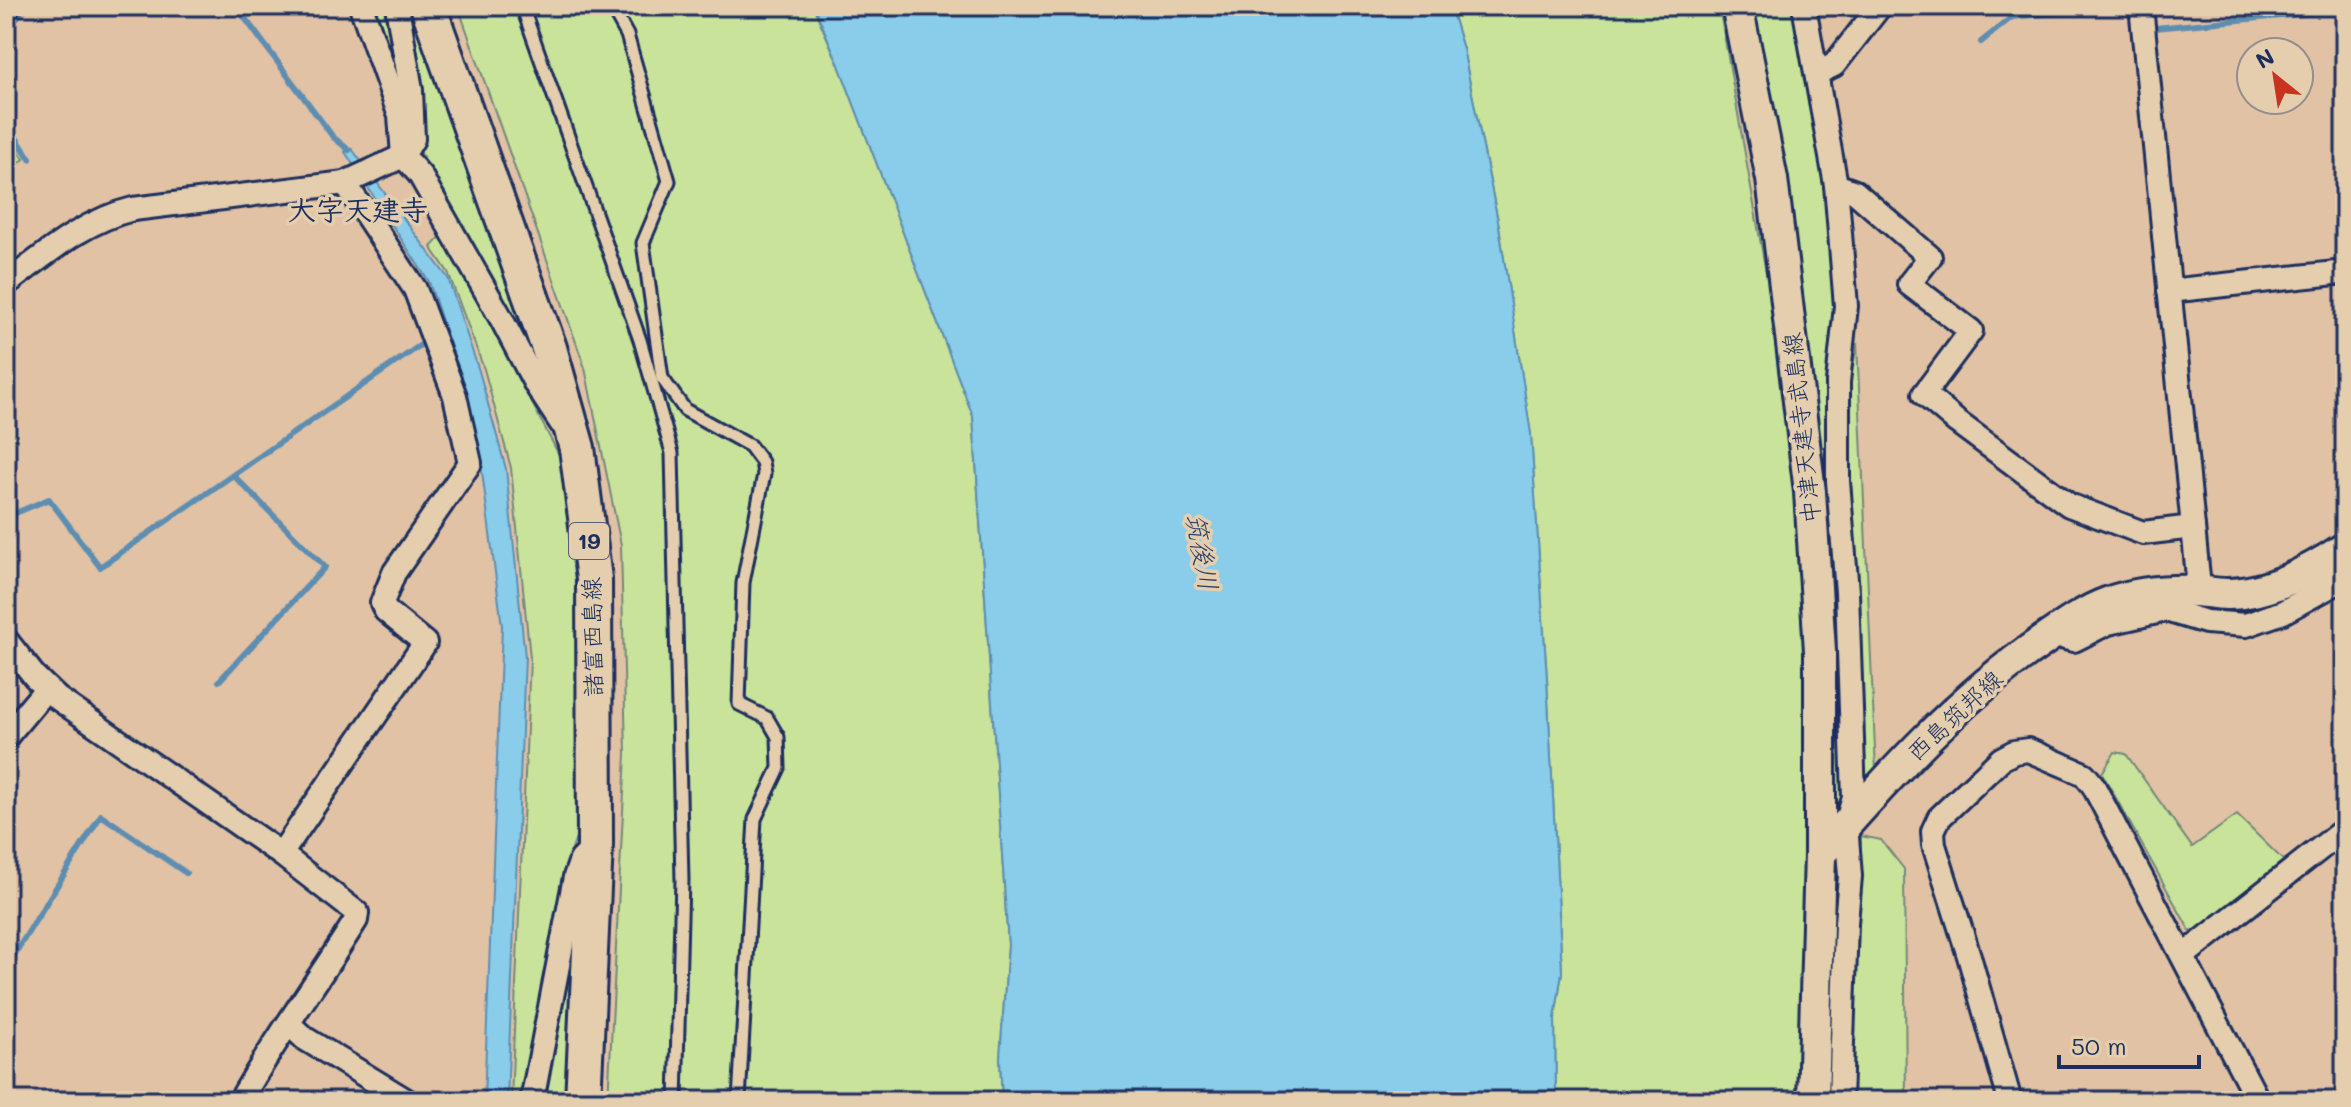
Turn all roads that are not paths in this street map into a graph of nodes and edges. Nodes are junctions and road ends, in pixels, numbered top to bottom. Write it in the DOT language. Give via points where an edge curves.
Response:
graph roads {
  1 [pos="361,6"];
  2 [pos="397,6"];
  3 [pos="428,6"];
  4 [pos="522,6"];
  5 [pos="611,6"];
  6 [pos="1737,6"];
  7 [pos="1804,6"];
  8 [pos="1880,6"];
  9 [pos="2141,6"];
  10 [pos="1817,73"];
  11 [pos="403,156"];
  12 [pos="350,182"];
  13 [pos="1836,185"];
  14 [pos="2345,272"];
  15 [pos="6,284"];
  16 [pos="2169,291"];
  17 [pos="577,448"];
  18 [pos="2193,527"];
  19 [pos="2345,548"];
  20 [pos="2345,578"];
  21 [pos="2194,591"];
  22 [pos="2059,629"];
  23 [pos="6,640"];
  24 [pos="46,689"];
  25 [pos="6,737"];
  26 [pos="1846,824"];
  27 [pos="2345,829"];
  28 [pos="595,845"];
  29 [pos="281,854"];
  30 [pos="1820,854"];
  31 [pos="2183,956"];
  32 [pos="289,1024"];
  33 [pos="240,1101"];
  34 [pos="407,1101"];
  35 [pos="532,1101"];
  36 [pos="583,1101"];
  37 [pos="676,1101"];
  38 [pos="739,1101"];
  39 [pos="1813,1101"];
  40 [pos="1840,1101"];
  41 [pos="2010,1101"];
  42 [pos="2258,1101"];
  1 -- 11 [label="street" via="400,116"];
  2 -- 11 [label="street" via="413,139"];
  3 -- 17 [label="main road, 諸富西島線 / 19" via="540,320"];
  4 -- 37 [label="lane" via="640,340 672,453 682,880"];
  5 -- 38 [label="lane" via="627,35 669,181 643,243 662,378 685,410 750,446 764,474 743,583 739,704 767,718 778,737 779,768 755,819"];
  6 -- 30 [label="main road, 中津天建寺武島線" via="1772,179 1810,492 1820,651"];
  7 -- 10 [label="street"];
  8 -- 10 [label="street" via="1834,65"];
  9 -- 16 [label="street"];
  10 -- 13 [label="street"];
  11 -- 12 [label="street"];
  11 -- 17 [label="street" via="420,175 536,385"];
  12 -- 15 [label="street" via="109,215"];
  12 -- 29 [label="street" via="415,289 455,396 470,463 394,573 382,603 425,643"];
  13 -- 18 [label="street" via="1855,192 1930,257 1909,284 1971,331 1924,394 2069,505 2143,533"];
  13 -- 26 [label="street" via="1846,306 1838,481 1854,798"];
  14 -- 16 [label="street"];
  16 -- 18 [label="street"];
  17 -- 28 [label="main road, 諸富西島線 / 19" via="594,579"];
  18 -- 21 [label="street" via="2198,577"];
  19 -- 21 [label="main road, 西島筑邦線" via="2258,589 2228,594"];
  20 -- 22 [label="street" via="2283,612 2246,625 2206,622 2166,610 2108,623 2074,640"];
  21 -- 22 [label="main road, 西島筑邦線" via="2106,603"];
  22 -- 26 [label="main road, 西島筑邦線" via="1988,681"];
  23 -- 24 [label="street"];
  24 -- 25 [label="street"];
  24 -- 29 [label="street"];
  26 -- 30 [label="main road, 西島筑邦線"];
  26 -- 40 [label="street" via="1850,876"];
  27 -- 31 [label="street"];
  28 -- 35 [label="street" via="575,877"];
  28 -- 36 [label="main road, 諸富西島線 / 19"];
  29 -- 32 [label="street" via="357,913"];
  30 -- 39 [label="main road"];
  31 -- 41 [label="street" via="2084,774 2028,750 2001,759 1939,818 1933,831"];
  31 -- 42 [label="street"];
  32 -- 33 [label="street"];
  32 -- 34 [label="street"];
}
